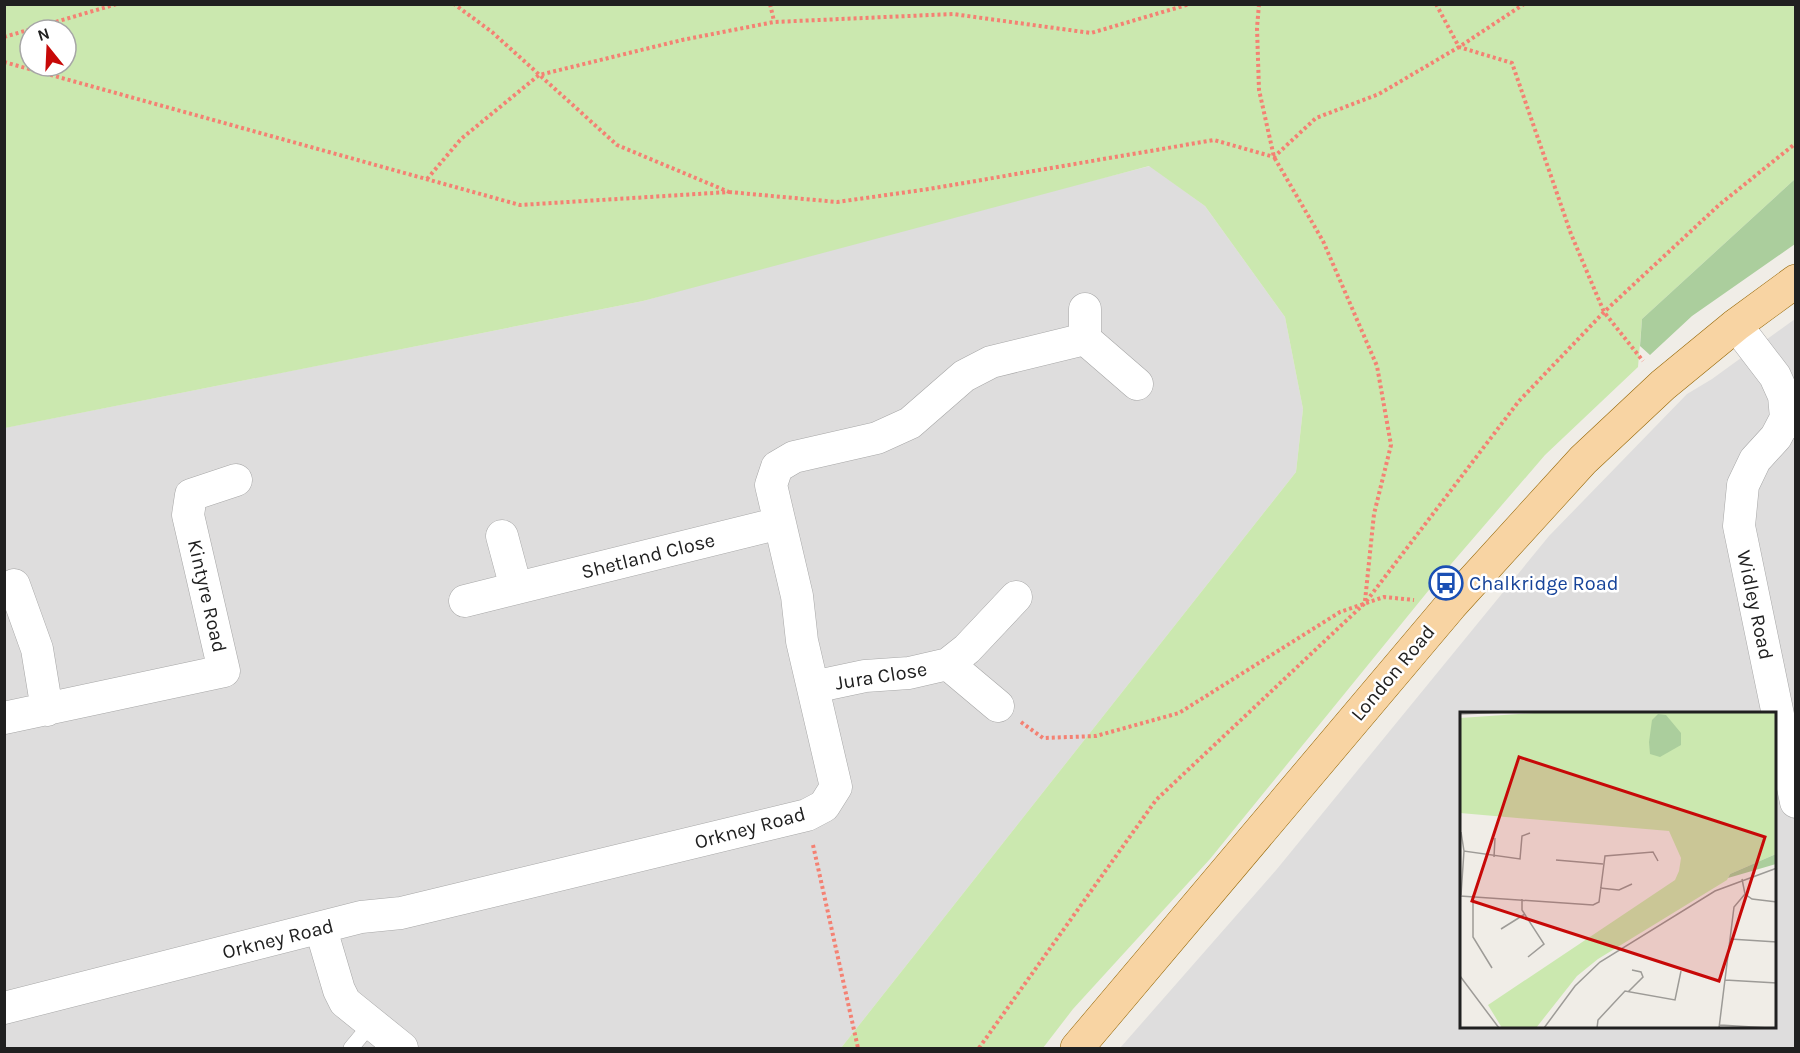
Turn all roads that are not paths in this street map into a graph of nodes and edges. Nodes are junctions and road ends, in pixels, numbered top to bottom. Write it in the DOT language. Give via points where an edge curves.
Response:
graph roads {
  1 [pos="1796,281"];
  2 [pos="1736,325"];
  3 [pos="1137,384"];
  4 [pos="1791,420"];
  5 [pos="236,480"];
  6 [pos="780,523"];
  7 [pos="502,536"];
  8 [pos="14,585"];
  9 [pos="516,588"];
  10 [pos="1016,597"];
  11 [pos="465,601"];
  12 [pos="948,664"];
  13 [pos="813,687"];
  14 [pos="998,706"];
  15 [pos="47,710"];
  16 [pos="4,718"];
  17 [pos="1790,748"];
  18 [pos="1796,802"];
  19 [pos="321,929"];
  20 [pos="4,1008"];
  21 [pos="371,1024"];
  22 [pos="351,1048"];
  23 [pos="402,1048"];
  24 [pos="1077,1048"];
  1 -- 2 [label="main road, London Road"];
  2 -- 4 [label="street" via="1775,376"];
  2 -- 24 [label="main road, London Road" via="1663,385 1583,460 1450,605"];
  3 -- 6 [label="street, Orkney Road" via="1085,324 964,376 910,423 877,438 794,457 777,468 771,484"];
  4 -- 17 [label="street, Widley Road" via="1755,460 1743,485 1739,526"];
  5 -- 15 [label="street, Kintyre Road" via="191,495 188,515 224,671"];
  6 -- 9 [label="street, Shetland Close"];
  6 -- 13 [label="street, Orkney Road"];
  7 -- 9 [label="street"];
  8 -- 15 [label="street" via="37,649"];
  9 -- 11 [label="street, Shetland Close"];
  10 -- 12 [label="street, Jura Close" via="967,650"];
  12 -- 13 [label="street, Jura Close"];
  12 -- 14 [label="street, Jura Close"];
  13 -- 19 [label="street, Orkney Road" via="836,787 824,806 807,815"];
  15 -- 16 [label="street, Kintyre Road"];
  17 -- 18 [label="street, Widley Road"];
  19 -- 20 [label="street, Orkney Road"];
  19 -- 21 [label="street" via="345,1002"];
  21 -- 22 [label="lane"];
  21 -- 23 [label="street"];
}
